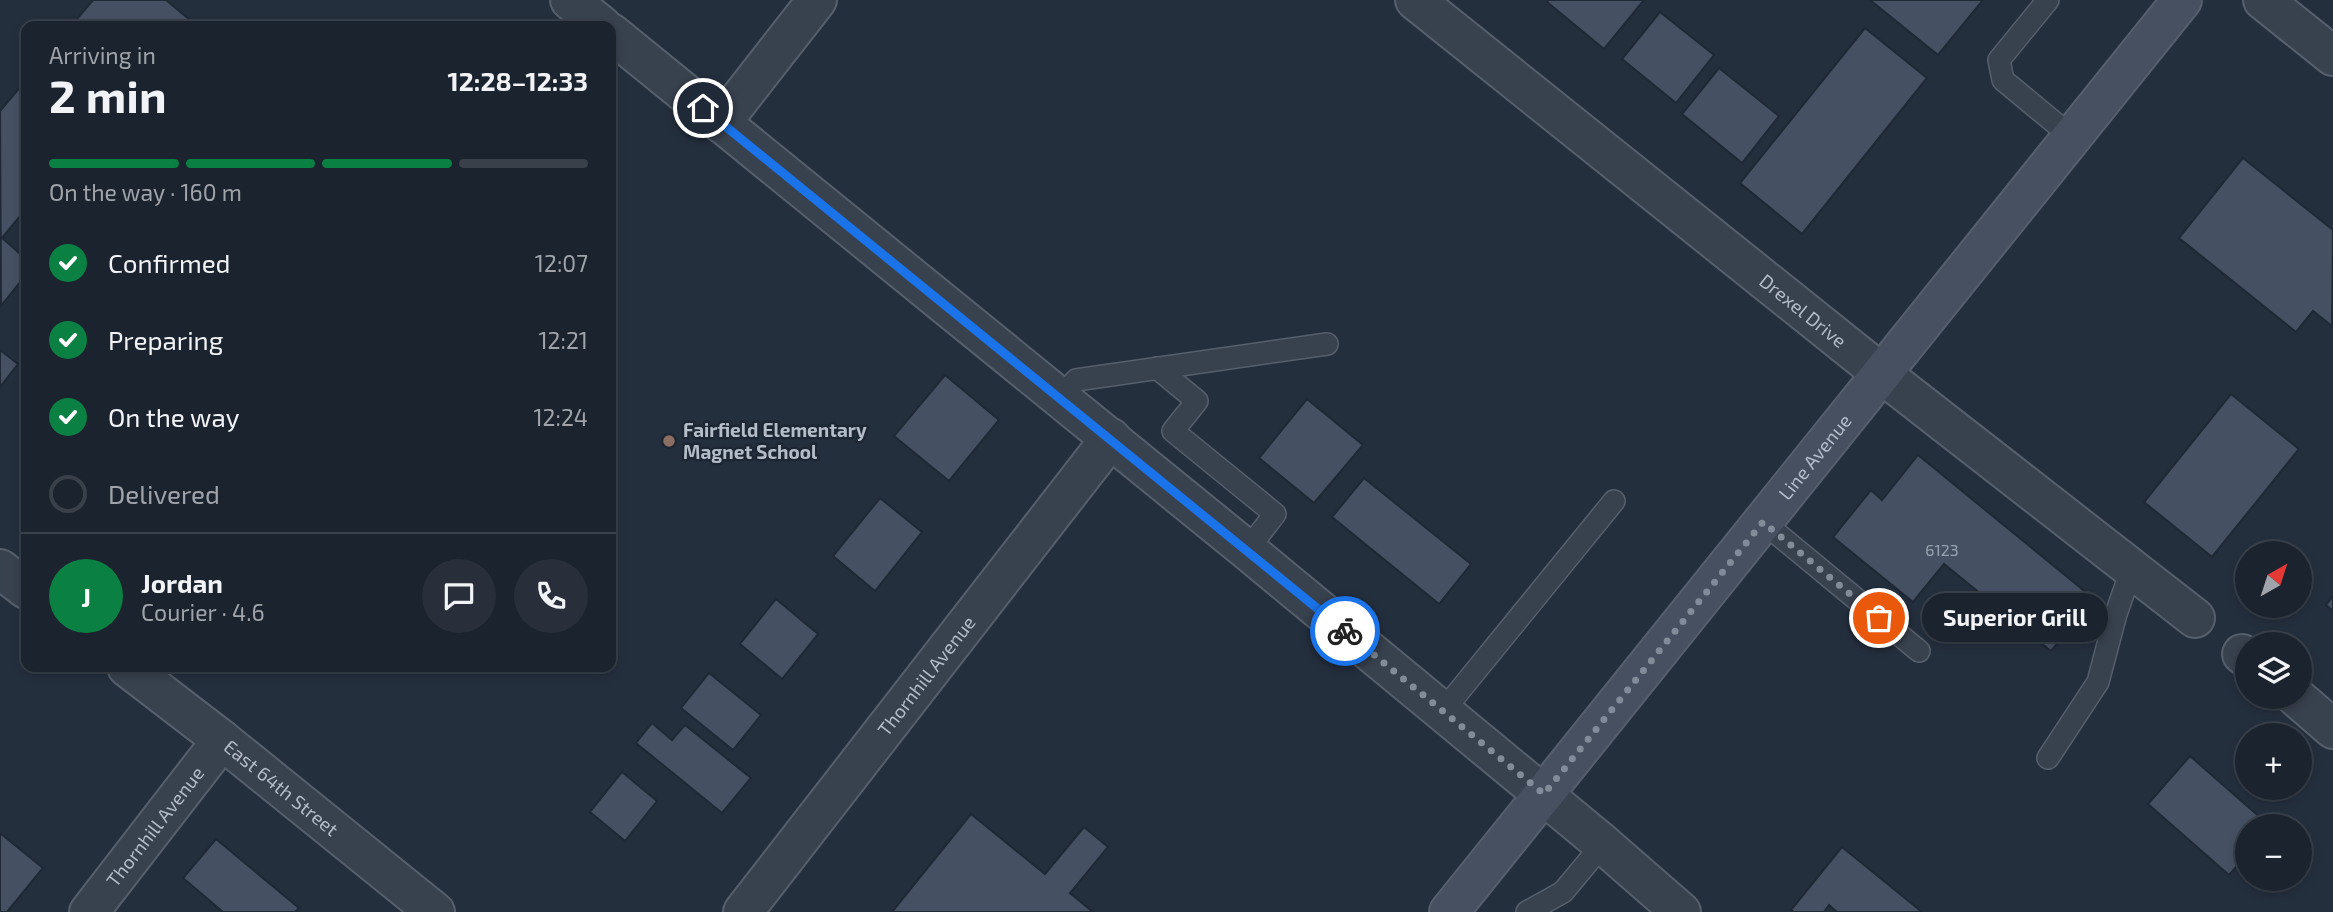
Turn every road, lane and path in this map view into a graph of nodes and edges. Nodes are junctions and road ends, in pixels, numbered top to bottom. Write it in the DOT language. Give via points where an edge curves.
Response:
graph roads {
  1 [pos="570,0"];
  2 [pos="817,0"];
  3 [pos="1415,0"];
  4 [pos="2048,0"];
  5 [pos="2182,0"];
  6 [pos="2263,0"];
  7 [pos="596,21"];
  8 [pos="616,37"];
  9 [pos="2333,56"];
  10 [pos="721,123"];
  11 [pos="2072,137"];
  12 [pos="1327,344"];
  13 [pos="1157,368"];
  14 [pos="1882,374"];
  15 [pos="1061,398"];
  16 [pos="1111,438"];
  17 [pos="1614,501"];
  18 [pos="1763,522"];
  19 [pos="1247,550"];
  20 [pos="2132,568"];
  21 [pos="0,569"];
  22 [pos="21,585"];
  23 [pos="2196,618"];
  24 [pos="1919,651"];
  25 [pos="134,672"];
  26 [pos="2310,709"];
  27 [pos="1443,711"];
  28 [pos="2333,729"];
  29 [pos="222,740"];
  30 [pos="2048,758"];
  31 [pos="1544,794"];
  32 [pos="1603,844"];
  33 [pos="1661,906"];
  34 [pos="89,912"];
  35 [pos="435,912"];
  36 [pos="743,912"];
  37 [pos="1449,912"];
  38 [pos="1527,912"];
  1 -- 7 [label="street"];
  2 -- 10 [label="street"];
  3 -- 14 [label="street, Drexel Drive"];
  4 -- 11 [label="lane" via="1999,60 2003,79"];
  5 -- 11 [label="main road, Line Avenue"];
  6 -- 9 [label="street"];
  8 -- 10 [label="street"];
  10 -- 15 [label="street"];
  11 -- 14 [label="main road, Line Avenue"];
  12 -- 13 [label="lane"];
  13 -- 15 [label="lane" via="1076,380"];
  13 -- 19 [label="lane" via="1197,401 1172,431 1275,514"];
  14 -- 18 [label="main road, Line Avenue"];
  14 -- 20 [label="street, Drexel Drive"];
  15 -- 16 [label="street"];
  16 -- 19 [label="street"];
  16 -- 36 [label="street, Thornhill Avenue"];
  17 -- 27 [label="lane"];
  18 -- 24 [label="lane"];
  18 -- 31 [label="main road, Line Avenue"];
  19 -- 27 [label="street"];
  20 -- 23 [label="street, Drexel Drive"];
  20 -- 30 [label="lane" via="2098,682"];
  21 -- 22 [label="street"];
  25 -- 29 [label="street, East 64th Street"];
  26 -- 28 [label="street"];
  27 -- 31 [label="street"];
  29 -- 34 [label="street, Thornhill Avenue"];
  29 -- 35 [label="street, East 64th Street"];
  31 -- 32 [label="street"];
  31 -- 37 [label="main road, Line Avenue"];
  32 -- 33 [label="street"];
  32 -- 38 [label="lane" via="1563,892"];
}
